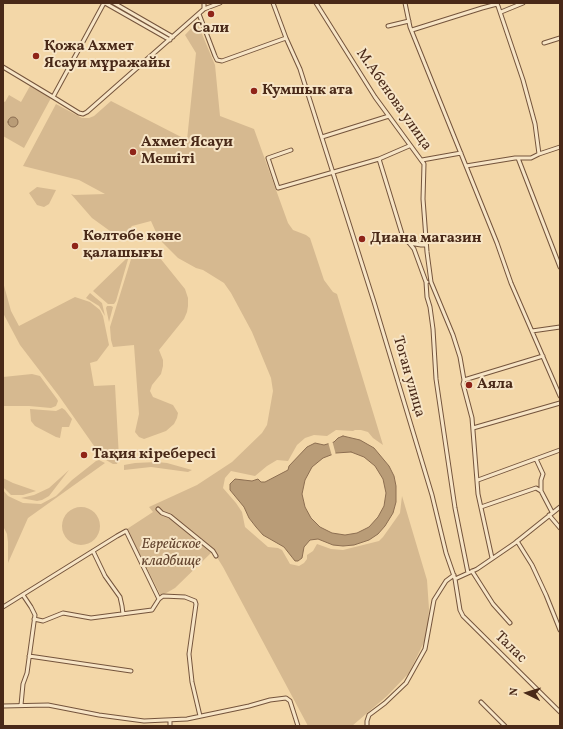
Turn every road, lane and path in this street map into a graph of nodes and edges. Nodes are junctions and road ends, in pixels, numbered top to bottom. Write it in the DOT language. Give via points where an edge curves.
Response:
graph roads {
  1 [pos="104,3"];
  2 [pos="114,3"];
  3 [pos="204,3"];
  4 [pos="220,3"];
  5 [pos="273,3"];
  6 [pos="316,3"];
  7 [pos="405,3"];
  8 [pos="523,3"];
  9 [pos="488,5"];
  10 [pos="204,9"];
  11 [pos="501,12"];
  12 [pos="199,14"];
  13 [pos="409,20"];
  14 [pos="388,26"];
  15 [pos="412,30"];
  16 [pos="174,37"];
  17 [pos="286,38"];
  18 [pos="560,38"];
  19 [pos="170,40"];
  20 [pos="544,44"];
  21 [pos="3,67"];
  22 [pos="53,97"];
  23 [pos="389,116"];
  24 [pos="322,137"];
  25 [pos="409,146"];
  26 [pos="560,147"];
  27 [pos="291,150"];
  28 [pos="461,153"];
  29 [pos="539,154"];
  30 [pos="518,158"];
  31 [pos="379,159"];
  32 [pos="422,160"];
  33 [pos="466,166"];
  34 [pos="333,172"];
  35 [pos="408,243"];
  36 [pos="426,245"];
  37 [pos="560,267"];
  38 [pos="426,282"];
  39 [pos="431,282"];
  40 [pos="560,327"];
  41 [pos="532,331"];
  42 [pos="543,356"];
  43 [pos="464,380"];
  44 [pos="560,396"];
  45 [pos="560,403"];
  46 [pos="473,428"];
  47 [pos="560,450"];
  48 [pos="536,459"];
  49 [pos="478,480"];
  50 [pos="541,490"];
  51 [pos="481,507"];
  52 [pos="560,507"];
  53 [pos="158,509"];
  54 [pos="551,514"];
  55 [pos="560,528"];
  56 [pos="517,541"];
  57 [pos="93,551"];
  58 [pos="216,556"];
  59 [pos="492,558"];
  60 [pos="472,571"];
  61 [pos="468,573"];
  62 [pos="454,575"];
  63 [pos="455,579"];
  64 [pos="23,595"];
  65 [pos="159,598"];
  66 [pos="3,608"];
  67 [pos="123,614"];
  68 [pos="463,616"];
  69 [pos="34,619"];
  70 [pos="510,623"];
  71 [pos="560,630"];
  72 [pos="29,656"];
  73 [pos="131,671"];
  74 [pos="481,702"];
  75 [pos="22,705"];
  76 [pos="3,706"];
  77 [pos="560,712"];
  78 [pos="200,716"];
  79 [pos="170,720"];
  80 [pos="170,726"];
  81 [pos="298,726"];
  82 [pos="367,726"];
  83 [pos="506,726"];
  1 -- 19 [label="street"];
  1 -- 22 [label="street"];
  2 -- 16 [label="street"];
  3 -- 10 [label="street"];
  4 -- 10 [label="street"];
  5 -- 17 [label="street, Тоган улица"];
  6 -- 23 [label="street, М.Абенова улица"];
  7 -- 13 [label="street, М.Абенова улица"];
  8 -- 11 [label="street"];
  9 -- 11 [label="street" via="497,4"];
  9 -- 15 [label="street"];
  10 -- 12 [label="street"];
  11 -- 29 [label="street" via="535,124"];
  12 -- 16 [label="street"];
  12 -- 17 [label="street" via="217,60 222,61"];
  13 -- 14 [label="street"];
  13 -- 15 [label="street, М.Абенова улица"];
  15 -- 28 [label="street, М.Абенова улица"];
  16 -- 19 [label="street"];
  17 -- 24 [label="street, Тоган улица" via="300,69"];
  18 -- 20 [label="street"];
  19 -- 22 [label="street" via="83,114"];
  21 -- 22 [label="street"];
  23 -- 24 [label="street"];
  23 -- 25 [label="street, М.Абенова улица"];
  24 -- 34 [label="street, Тоган улица"];
  25 -- 31 [label="street"];
  25 -- 32 [label="street, М.Абенова улица"];
  26 -- 29 [label="street"];
  27 -- 34 [label="street" via="268,158 278,188"];
  28 -- 32 [label="street"];
  28 -- 33 [label="street, М.Абенова улица"];
  29 -- 30 [label="street" via="531,158"];
  30 -- 33 [label="street"];
  30 -- 37 [label="street"];
  31 -- 34 [label="street"];
  31 -- 35 [label="street, Тоган улица" via="402,234"];
  32 -- 36 [label="street, М.Абенова улица"];
  33 -- 41 [label="street, М.Абенова улица"];
  34 -- 62 [label="street, Тоган улица"];
  35 -- 36 [label="street"];
  35 -- 38 [label="street, Тоган улица" via="414,249"];
  36 -- 39 [label="street, М.Абенова улица"];
  38 -- 39 [label="street"];
  38 -- 61 [label="street, Тоган улица" via="434,328 436,379 454,508"];
  39 -- 43 [label="street, М.Абенова улица" via="453,335"];
  40 -- 41 [label="street"];
  41 -- 42 [label="street, М.Абенова улица"];
  42 -- 43 [label="street"];
  42 -- 44 [label="street, М.Абенова улица"];
  43 -- 46 [label="street, М.Абенова улица"];
  45 -- 46 [label="street"];
  46 -- 49 [label="street, М.Абенова улица"];
  47 -- 48 [label="street"];
  48 -- 49 [label="street"];
  48 -- 50 [label="street" via="543,474"];
  49 -- 51 [label="street, М.Абенова улица"];
  50 -- 51 [label="street" via="536,488"];
  50 -- 54 [label="street"];
  51 -- 59 [label="street, М.Абенова улица"];
  52 -- 54 [label="street"];
  53 -- 58 [label="street" via="170,516"];
  54 -- 55 [label="street"];
  54 -- 56 [label="street"];
  56 -- 59 [label="street"];
  56 -- 71 [label="street" via="532,565"];
  57 -- 64 [label="street"];
  57 -- 65 [label="street" via="126,532"];
  57 -- 67 [label="street" via="105,576 120,597"];
  59 -- 60 [label="street"];
  60 -- 61 [label="street"];
  60 -- 70 [label="street" via="493,604"];
  61 -- 63 [label="street"];
  62 -- 63 [label="street, Тоган улица"];
  62 -- 82 [label="street" via="446,581 434,600 425,649 406,683 369,715"];
  63 -- 68 [label="street, Тоган улица"];
  64 -- 66 [label="street"];
  64 -- 69 [label="street" via="32,606"];
  65 -- 67 [label="street" via="152,610"];
  65 -- 78 [label="street" via="163,596 195,601 189,654"];
  67 -- 69 [label="street" via="91,618 63,613 43,620"];
  68 -- 77 [label="street, Талас"];
  69 -- 72 [label="street"];
  72 -- 73 [label="street"];
  72 -- 75 [label="street"];
  74 -- 83 [label="street"];
  75 -- 76 [label="street"];
  75 -- 79 [label="street" via="48,705 126,720"];
  78 -- 79 [label="street"];
  78 -- 81 [label="street" via="286,698 290,701"];
  79 -- 80 [label="street"];
}
